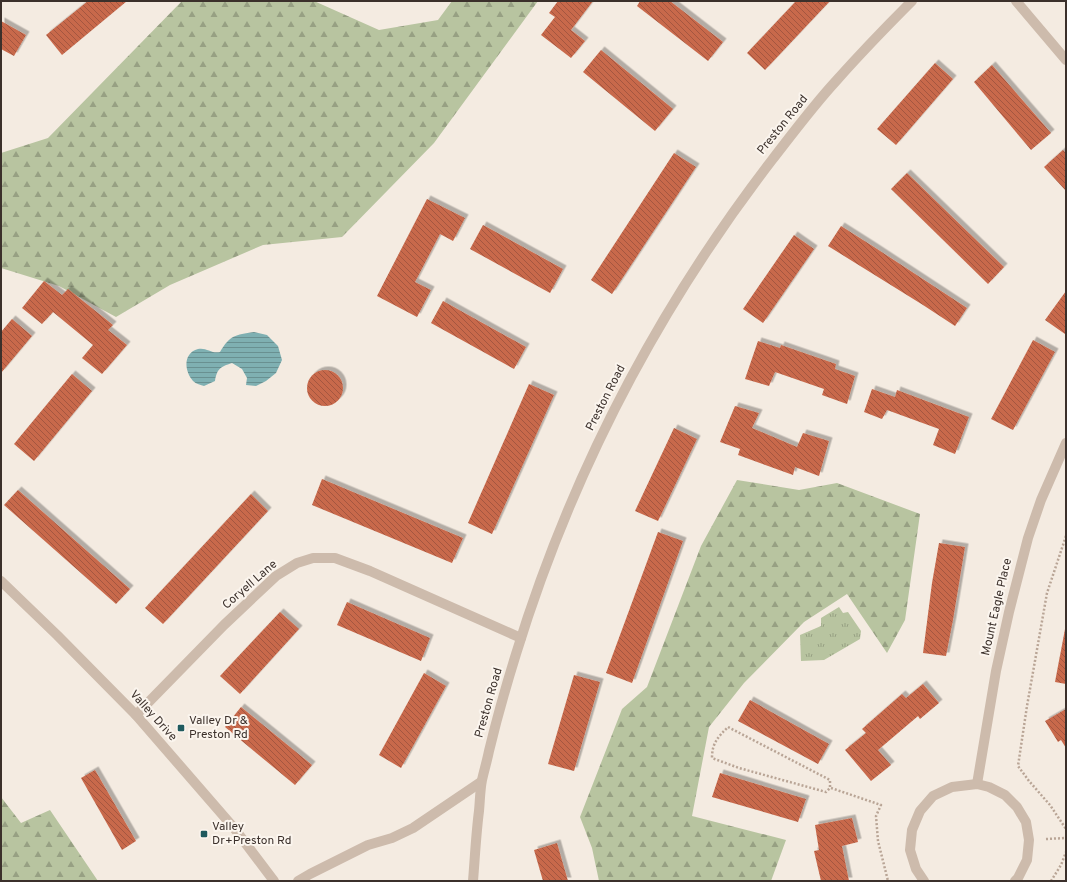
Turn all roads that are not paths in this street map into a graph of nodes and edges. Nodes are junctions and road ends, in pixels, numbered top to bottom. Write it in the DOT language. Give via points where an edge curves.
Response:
graph roads {
  1 [pos="912,1"];
  2 [pos="1016,1"];
  3 [pos="1066,60"];
  4 [pos="1066,443"];
  5 [pos="1,581"];
  6 [pos="521,638"];
  7 [pos="136,715"];
  8 [pos="481,782"];
  9 [pos="977,784"];
  10 [pos="274,881"];
  11 [pos="298,881"];
  12 [pos="473,881"];
  13 [pos="924,881"];
  14 [pos="1015,881"];
  1 -- 6 [label="street, Preston Road" via="836,81 796,128 733,211 695,267 642,356 607,423 564,517"];
  2 -- 3 [label="street"];
  4 -- 9 [label="street, Mount Eagle Place" via="1041,500 1028,538 996,671"];
  5 -- 7 [label="street, Valley Drive"];
  6 -- 7 [label="street, Coryell Lane" via="342,560 313,558 297,563 276,576"];
  6 -- 8 [label="street, Preston Road"];
  7 -- 10 [label="street, Valley Drive" via="234,828"];
  8 -- 11 [label="street" via="413,828 368,845"];
  8 -- 12 [label="street, Preston Road"];
  9 -- 13 [label="street" via="952,786 933,796 920,811 912,830 910,850 916,870"];
  9 -- 14 [label="street" via="1005,795 1017,807 1026,822 1029,840 1027,860"];
}
